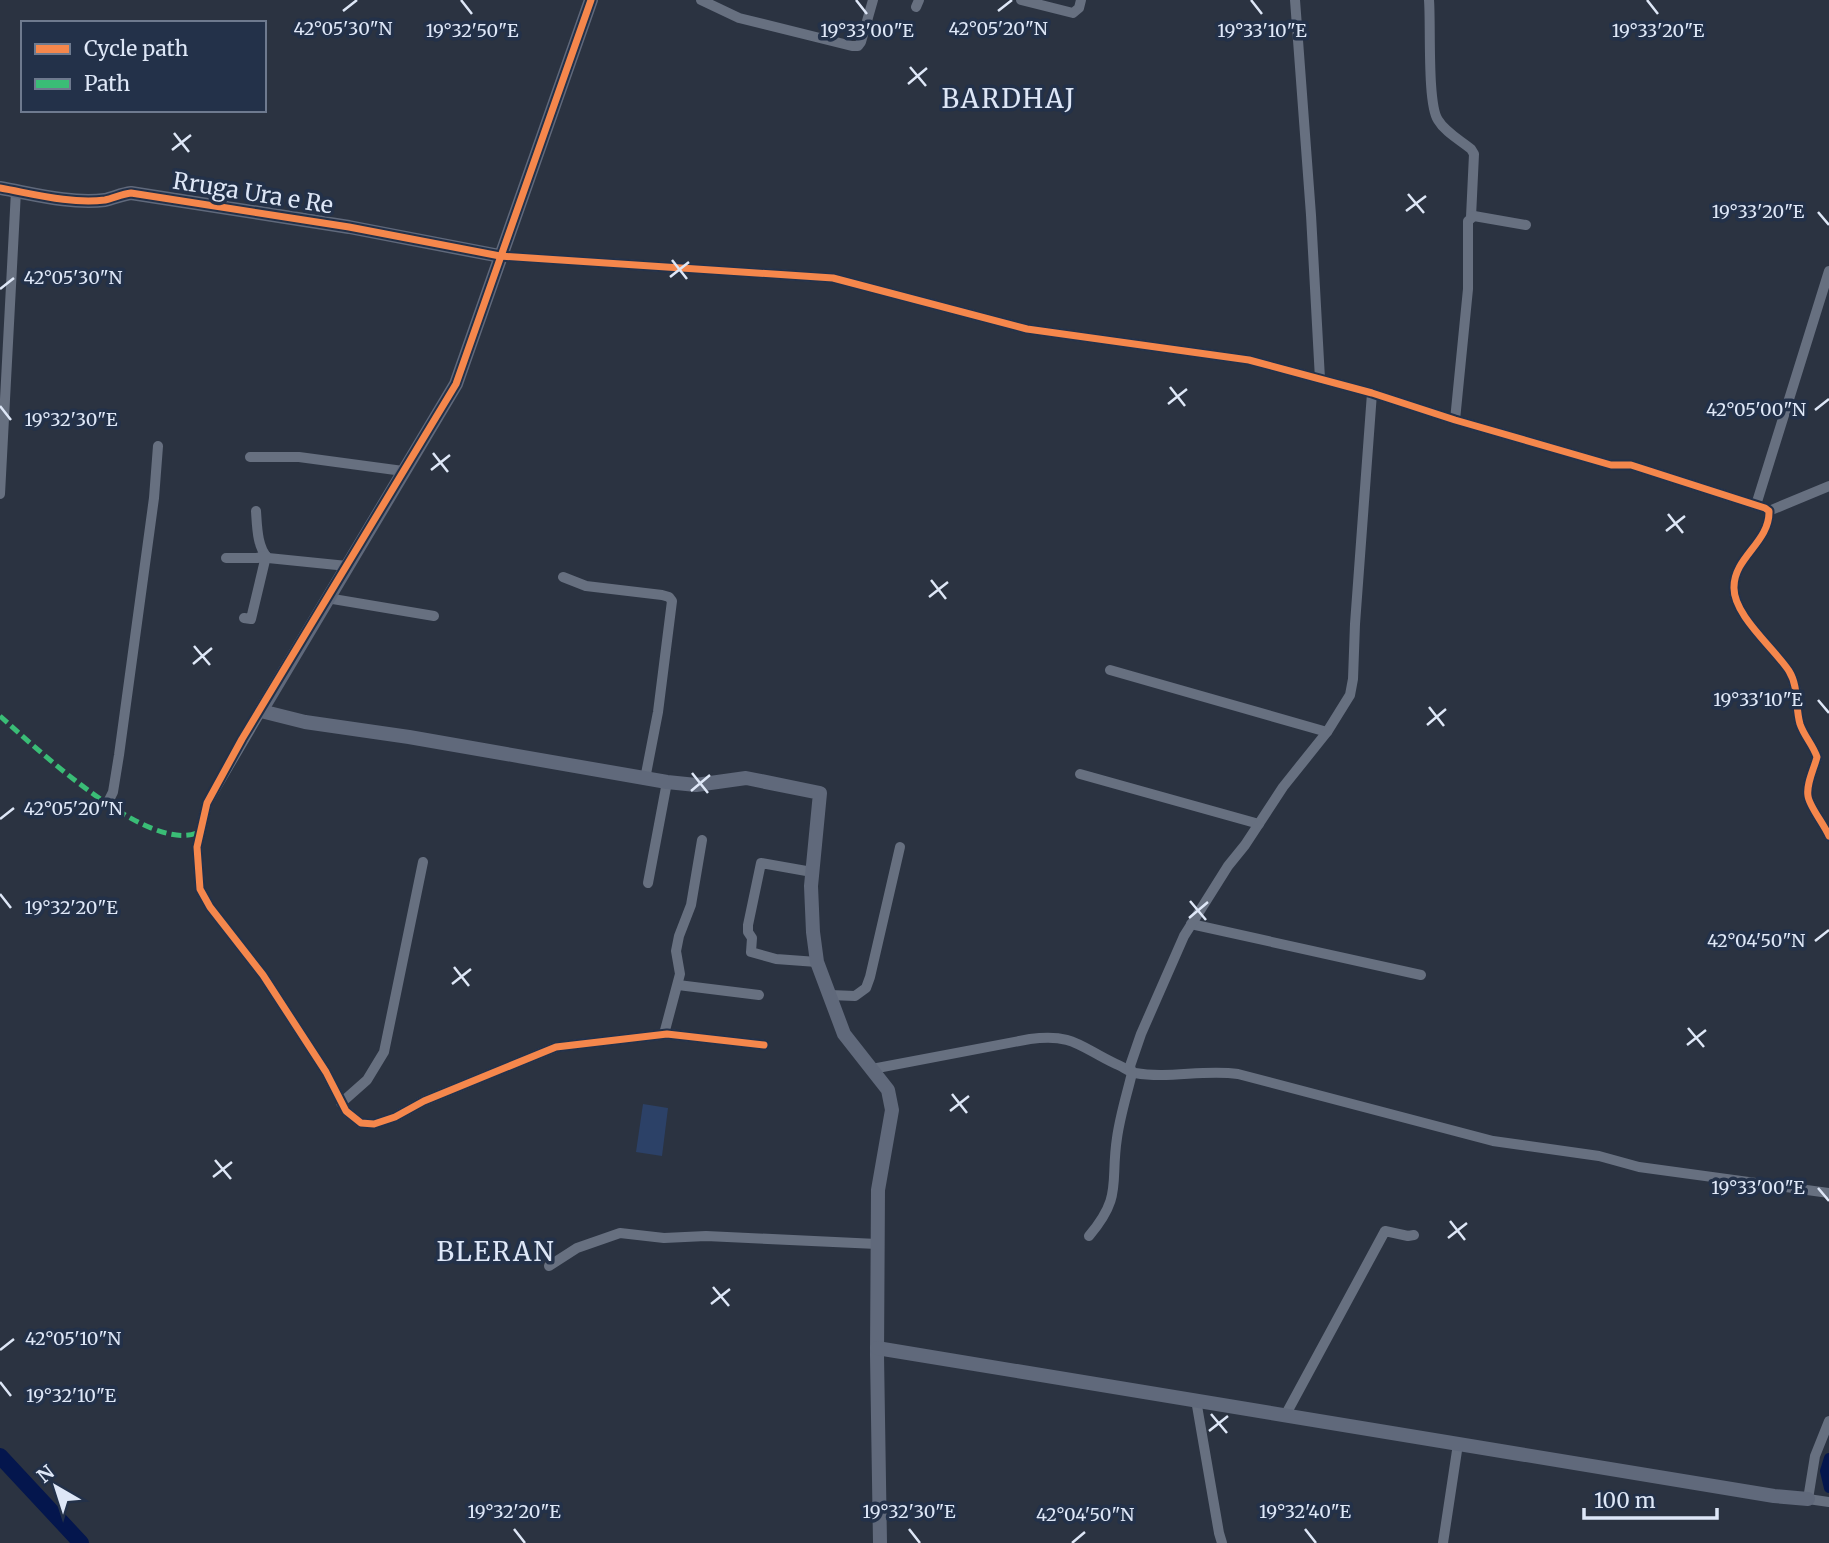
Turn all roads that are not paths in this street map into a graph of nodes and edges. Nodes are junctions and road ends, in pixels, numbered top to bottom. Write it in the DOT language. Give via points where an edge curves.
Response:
graph roads {
  1 [pos="591,0"];
  2 [pos="701,0"];
  3 [pos="873,0"];
  4 [pos="1021,0"];
  5 [pos="1081,0"];
  6 [pos="1295,0"];
  7 [pos="1429,0"];
  8 [pos="0,188"];
  9 [pos="16,191"];
  10 [pos="1471,217"];
  11 [pos="1526,225"];
  12 [pos="500,256"];
  13 [pos="1829,271"];
  14 [pos="1320,379"];
  15 [pos="1372,393"];
  16 [pos="1455,420"];
  17 [pos="158,446"];
  18 [pos="250,457"];
  19 [pos="403,471"];
  20 [pos="1829,486"];
  21 [pos="0,494"];
  22 [pos="1756,505"];
  23 [pos="1769,511"];
  24 [pos="256,512"];
  25 [pos="265,556"];
  26 [pos="226,558"];
  27 [pos="347,566"];
  28 [pos="563,577"];
  29 [pos="327,598"];
  30 [pos="434,616"];
  31 [pos="244,618"];
  32 [pos="1110,670"];
  33 [pos="261,711"];
  34 [pos="1327,732"];
  35 [pos="1080,774"];
  36 [pos="645,779"];
  37 [pos="667,782"];
  38 [pos="107,804"];
  39 [pos="1259,824"];
  40 [pos="1829,836"];
  41 [pos="702,840"];
  42 [pos="900,847"];
  43 [pos="423,862"];
  44 [pos="812,872"];
  45 [pos="648,883"];
  46 [pos="1191,924"];
  47 [pos="817,962"];
  48 [pos="1421,975"];
  49 [pos="678,985"];
  50 [pos="758,995"];
  51 [pos="830,995"];
  52 [pos="664,1034"];
  53 [pos="764,1045"];
  54 [pos="872,1069"];
  55 [pos="1132,1073"];
  56 [pos="341,1103"];
  57 [pos="1829,1193"];
  58 [pos="1414,1235"];
  59 [pos="1089,1236"];
  60 [pos="877,1244"];
  61 [pos="550,1266"];
  62 [pos="877,1348"];
  63 [pos="1196,1400"];
  64 [pos="1286,1414"];
  65 [pos="1829,1421"];
  66 [pos="1458,1444"];
  67 [pos="1820,1501"];
  68 [pos="880,1543"];
  69 [pos="1222,1543"];
  70 [pos="1443,1543"];
  1 -- 12 [label="street"];
  2 -- 3 [label="street" via="739,18 858,46"];
  4 -- 5 [label="street" via="1073,13"];
  6 -- 14 [label="street"];
  7 -- 10 [label="street" via="1434,111 1439,123 1474,154"];
  8 -- 9 [label="street, Rruga Ura e Re"];
  9 -- 12 [label="street, Rruga Ura e Re" via="102,200 131,192"];
  9 -- 21 [label="street"];
  10 -- 11 [label="street"];
  10 -- 16 [label="street"];
  12 -- 14 [label="street" via="833,278 1027,329 1249,360"];
  12 -- 19 [label="street" via="456,384"];
  13 -- 22 [label="street"];
  14 -- 15 [label="street"];
  15 -- 16 [label="street"];
  15 -- 34 [label="street" via="1353,679 1350,695"];
  16 -- 22 [label="street" via="1611,465 1631,465"];
  17 -- 38 [label="street" via="119,755"];
  18 -- 19 [label="street" via="299,457"];
  19 -- 27 [label="street"];
  20 -- 23 [label="street"];
  22 -- 23 [label="street"];
  23 -- 40 [label="street" via="1764,534 1735,577 1734,594 1794,681 1800,723 1817,757 1808,798"];
  24 -- 25 [label="street"];
  25 -- 26 [label="street"];
  25 -- 27 [label="street"];
  25 -- 31 [label="street" via="251,619"];
  27 -- 29 [label="street"];
  28 -- 36 [label="street" via="586,586 662,595 672,601"];
  29 -- 30 [label="street"];
  29 -- 33 [label="street"];
  32 -- 34 [label="street"];
  33 -- 36 [label="street"];
  33 -- 56 [label="street" via="207,803 197,848 200,889 263,975"];
  34 -- 39 [label="street"];
  35 -- 39 [label="street"];
  36 -- 37 [label="street"];
  37 -- 44 [label="street" via="695,785 746,778 818,791"];
  37 -- 45 [label="street"];
  39 -- 46 [label="street"];
  41 -- 49 [label="street" via="691,905 676,951"];
  42 -- 51 [label="street" via="866,988 855,996"];
  43 -- 56 [label="street" via="384,1052 367,1080"];
  44 -- 47 [label="street"];
  44 -- 47 [label="street" via="761,863 748,929 751,952"];
  46 -- 48 [label="street"];
  46 -- 55 [label="street" via="1141,1034 1130,1066"];
  47 -- 51 [label="street"];
  49 -- 50 [label="street"];
  49 -- 52 [label="street"];
  51 -- 54 [label="street" via="844,1034"];
  52 -- 53 [label="street"];
  52 -- 56 [label="street" via="555,1046 374,1124 361,1123"];
  54 -- 55 [label="street" via="1050,1036 1067,1038"];
  54 -- 60 [label="street" via="888,1090 892,1110 878,1190"];
  55 -- 57 [label="street" via="1221,1071 1493,1141"];
  55 -- 59 [label="street" via="1116,1140 1115,1184 1109,1208"];
  58 -- 64 [label="street" via="1385,1231"];
  60 -- 61 [label="street" via="620,1233 577,1248"];
  60 -- 62 [label="street"];
  62 -- 63 [label="street"];
  62 -- 68 [label="street"];
  63 -- 64 [label="street"];
  63 -- 69 [label="street"];
  64 -- 66 [label="street"];
  65 -- 67 [label="street" via="1815,1456"];
  66 -- 67 [label="street"];
  66 -- 70 [label="street"];
}
